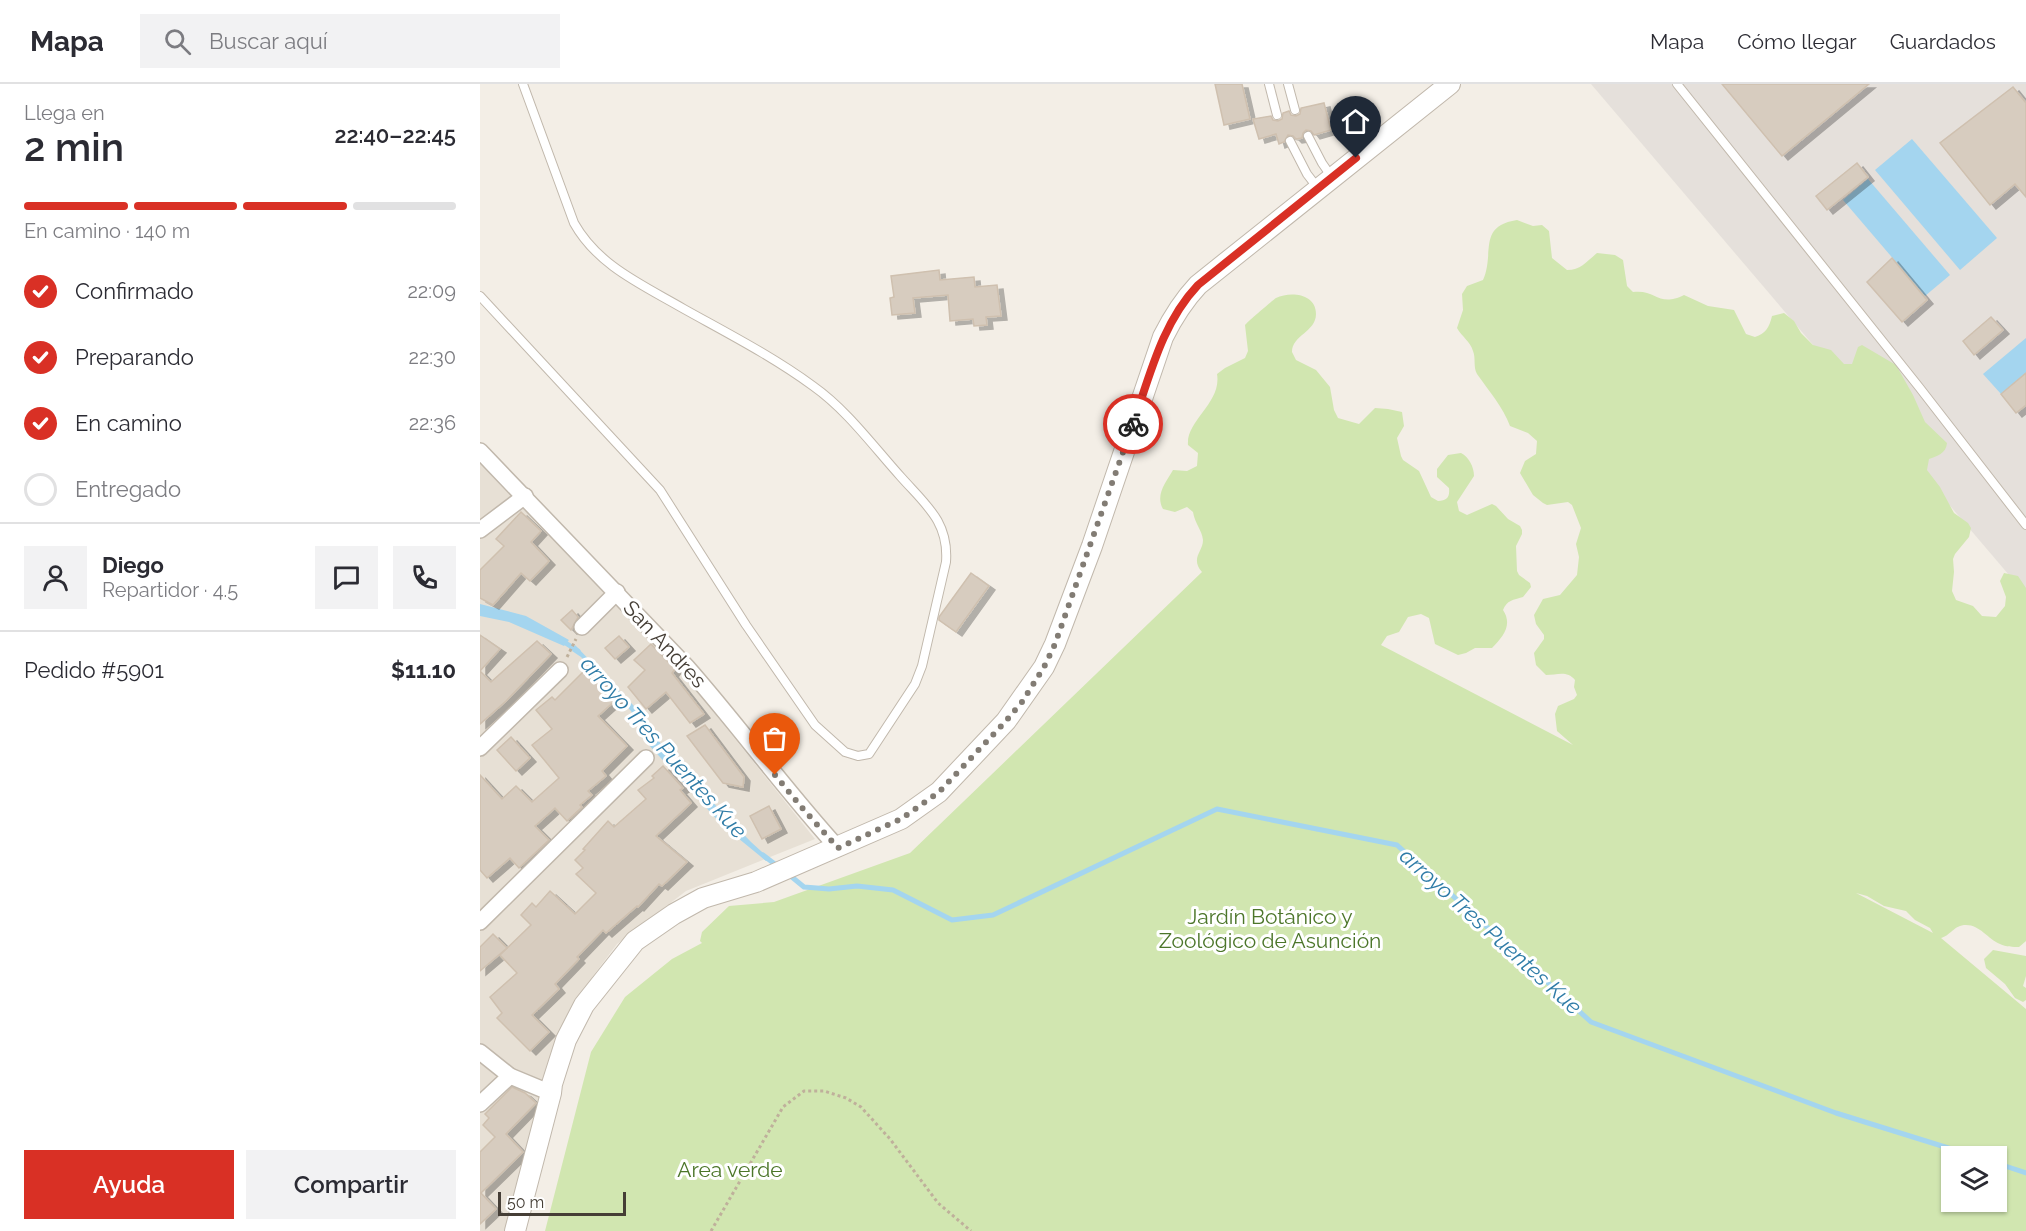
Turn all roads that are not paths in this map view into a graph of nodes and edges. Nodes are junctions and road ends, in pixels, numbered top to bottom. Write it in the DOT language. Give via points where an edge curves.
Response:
graph roads {
  1 [pos="524,84"];
  2 [pos="1269,84"];
  3 [pos="1288,84"];
  4 [pos="1450,84"];
  5 [pos="1677,84"];
  6 [pos="1295,110"];
  7 [pos="1277,114"];
  8 [pos="1308,136"];
  9 [pos="1290,141"];
  10 [pos="1325,183"];
  11 [pos="480,296"];
  12 [pos="480,451"];
  13 [pos="525,496"];
  14 [pos="2026,525"];
  15 [pos="480,530"];
  16 [pos="617,592"];
  17 [pos="582,627"];
  18 [pos="560,670"];
  19 [pos="480,748"];
  20 [pos="646,758"];
  21 [pos="838,848"];
  22 [pos="480,922"];
  23 [pos="480,1052"];
  24 [pos="510,1076"];
  25 [pos="551,1093"];
  26 [pos="480,1104"];
  27 [pos="515,1231"];
  1 -- 11 [label="lane" via="574,223 594,250 632,279 779,363 829,398 938,518 948,546 922,666 915,684 868,753 858,756 845,752 815,725 660,490"];
  2 -- 7 [label="lane"];
  3 -- 6 [label="lane"];
  4 -- 10 [label="street"];
  5 -- 14 [label="lane"];
  8 -- 10 [label="lane" via="1322,163"];
  9 -- 10 [label="lane" via="1307,174"];
  10 -- 21 [label="street" via="1198,285 1173,316 1055,644 1022,702 939,792 901,819"];
  12 -- 13 [label="street, San Andres"];
  13 -- 15 [label="street"];
  13 -- 16 [label="street, San Andres"];
  16 -- 17 [label="street"];
  16 -- 21 [label="street, San Andres" via="719,703"];
  18 -- 19 [label="street"];
  20 -- 22 [label="street"];
  21 -- 25 [label="street" via="756,882 703,898 635,941 584,1005 566,1040"];
  23 -- 24 [label="street"];
  24 -- 25 [label="street"];
  24 -- 26 [label="street"];
  25 -- 27 [label="street"];
}
